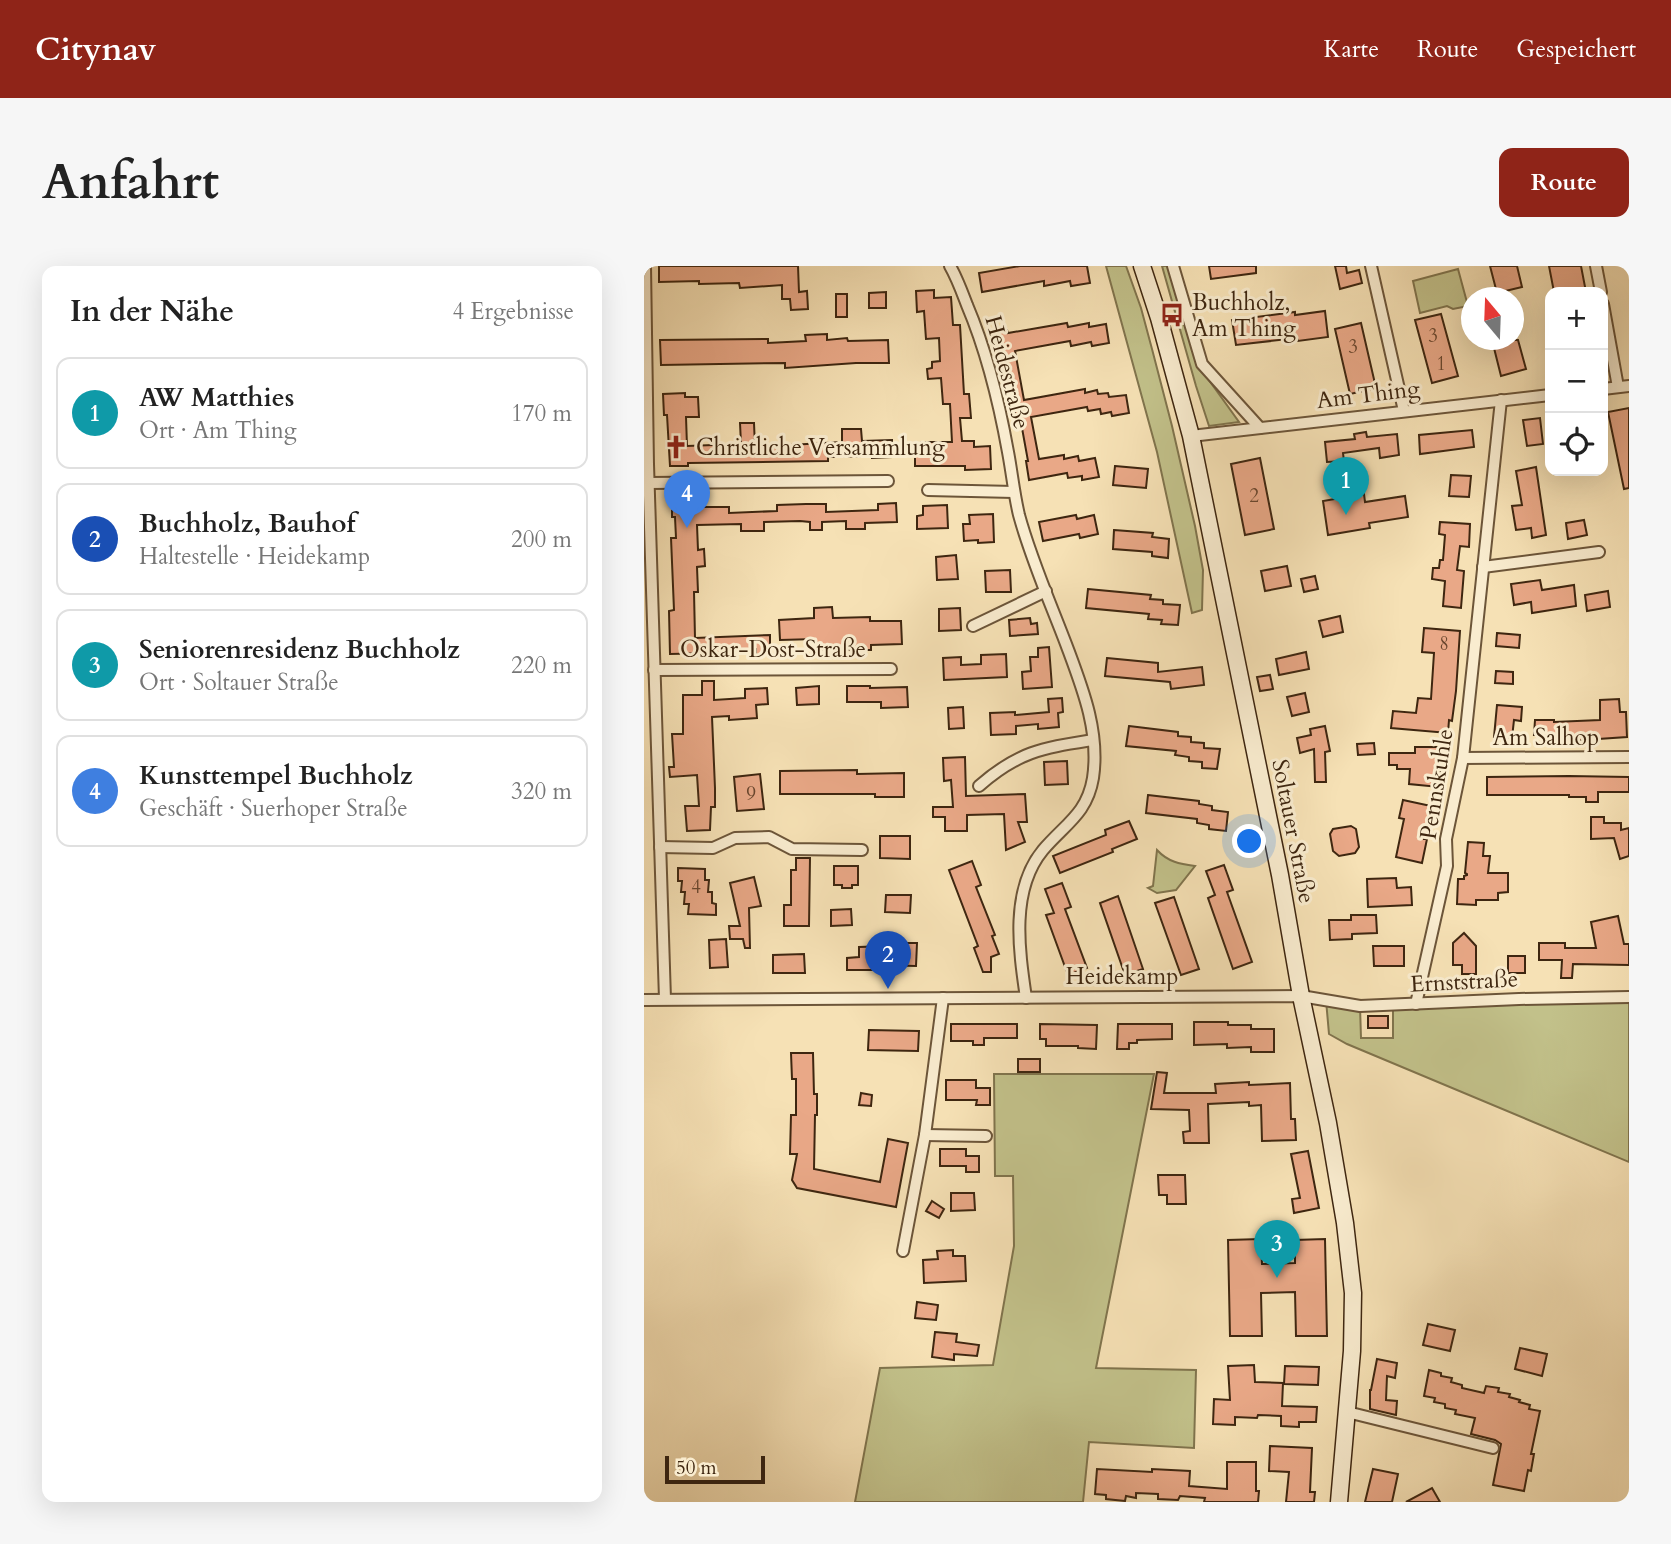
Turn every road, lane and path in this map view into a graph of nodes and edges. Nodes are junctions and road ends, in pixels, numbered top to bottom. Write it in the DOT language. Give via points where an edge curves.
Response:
graph roads {
  1 [pos="645,266"];
  2 [pos="950,266"];
  3 [pos="1142,266"];
  4 [pos="1173,266"];
  5 [pos="1371,266"];
  6 [pos="1596,266"];
  7 [pos="1600,287"];
  8 [pos="1608,324"];
  9 [pos="1623,386"];
  10 [pos="1545,396"];
  11 [pos="1501,400"];
  12 [pos="1404,411"];
  13 [pos="1260,428"];
  14 [pos="1191,436"];
  15 [pos="888,481"];
  16 [pos="648,484"];
  17 [pos="928,490"];
  18 [pos="1014,492"];
  19 [pos="1599,552"];
  20 [pos="1483,567"];
  21 [pos="1046,592"];
  22 [pos="973,626"];
  23 [pos="891,669"];
  24 [pos="654,670"];
  25 [pos="1093,740"];
  26 [pos="1629,757"];
  27 [pos="1463,758"];
  28 [pos="979,786"];
  29 [pos="660,847"];
  30 [pos="862,849"];
  31 [pos="1301,996"];
  32 [pos="943,998"];
  33 [pos="1026,998"];
  34 [pos="1629,998"];
  35 [pos="665,999"];
  36 [pos="644,1000"];
  37 [pos="1416,1004"];
  38 [pos="925,1135"];
  39 [pos="986,1136"];
  40 [pos="903,1251"];
  41 [pos="1347,1412"];
  42 [pos="1493,1448"];
  43 [pos="1339,1502"];
  1 -- 16 [label="street"];
  2 -- 18 [label="street, Heidestraße" via="988,360"];
  3 -- 14 [label="main road, Soltauer Straße"];
  4 -- 13 [label="street" via="1202,364"];
  5 -- 12 [label="street"];
  6 -- 7 [label="street"];
  8 -- 9 [label="street"];
  10 -- 11 [label="street, Am Thing"];
  11 -- 12 [label="street, Am Thing"];
  11 -- 20 [label="street, Pennskuhle"];
  12 -- 13 [label="street, Am Thing"];
  13 -- 14 [label="street, Am Thing"];
  14 -- 31 [label="main road, Soltauer Straße"];
  15 -- 16 [label="street"];
  16 -- 24 [label="street"];
  17 -- 18 [label="street"];
  18 -- 21 [label="street, Heidestraße"];
  19 -- 20 [label="street"];
  20 -- 27 [label="street, Pennskuhle"];
  21 -- 22 [label="street"];
  21 -- 25 [label="street, Heidestraße" via="1084,692"];
  23 -- 24 [label="street, Oskar-Dost-Straße"];
  24 -- 29 [label="street"];
  25 -- 28 [label="street" via="1023,755"];
  25 -- 33 [label="street, Heidestraße" via="1093,776 1084,805 1041,852 1025,885 1020,944"];
  26 -- 27 [label="street, Am Salhop"];
  27 -- 37 [label="street, Pennskuhle" via="1446,839 1447,866"];
  29 -- 30 [label="street" via="712,848 735,838 769,837 792,849"];
  29 -- 35 [label="street"];
  31 -- 33 [label="street, Heidekamp"];
  31 -- 37 [label="street, Ernststraße" via="1360,1006"];
  31 -- 41 [label="main road, Soltauer Straße" via="1346,1226 1353,1293"];
  32 -- 33 [label="street, Heidekamp"];
  32 -- 35 [label="street, Heidekamp"];
  32 -- 38 [label="street"];
  34 -- 37 [label="street, Ernststraße"];
  35 -- 36 [label="street, Heidekamp"];
  38 -- 39 [label="street"];
  38 -- 40 [label="street"];
  41 -- 42 [label="street"];
  41 -- 43 [label="main road, Soltauer Straße"];
}
